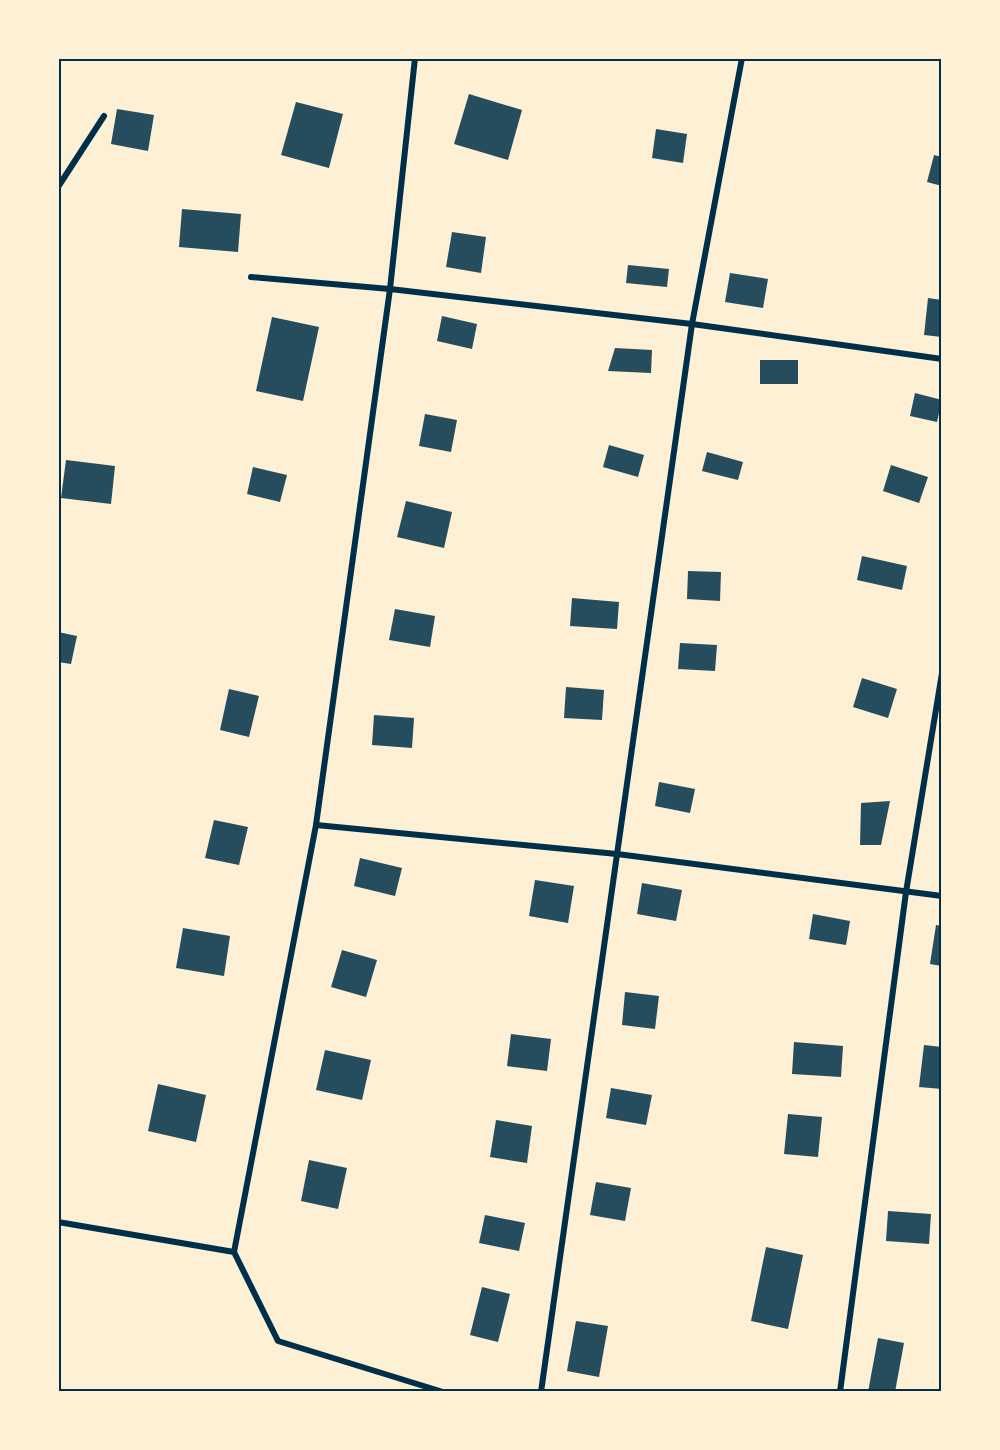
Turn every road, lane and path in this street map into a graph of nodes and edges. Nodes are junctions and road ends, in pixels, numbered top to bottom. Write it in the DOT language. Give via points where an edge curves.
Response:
graph roads {
  1 [pos="415,58"];
  2 [pos="742,58"];
  3 [pos="104,116"];
  4 [pos="58,187"];
  5 [pos="251,277"];
  6 [pos="390,289"];
  7 [pos="692,324"];
  8 [pos="942,359"];
  9 [pos="942,673"];
  10 [pos="316,825"];
  11 [pos="617,854"];
  12 [pos="906,892"];
  13 [pos="942,896"];
  14 [pos="58,1222"];
  15 [pos="234,1252"];
  16 [pos="443,1392"];
  17 [pos="541,1392"];
  18 [pos="840,1392"];
  1 -- 6 [label="street"];
  2 -- 7 [label="street"];
  3 -- 4 [label="street"];
  5 -- 6 [label="street"];
  6 -- 7 [label="street"];
  6 -- 10 [label="street"];
  7 -- 8 [label="street"];
  7 -- 11 [label="street"];
  9 -- 12 [label="street"];
  10 -- 11 [label="street"];
  10 -- 15 [label="street"];
  11 -- 12 [label="street"];
  11 -- 17 [label="street"];
  12 -- 13 [label="street"];
  12 -- 18 [label="street"];
  14 -- 15 [label="street"];
  15 -- 16 [label="street" via="278,1341"];
}
